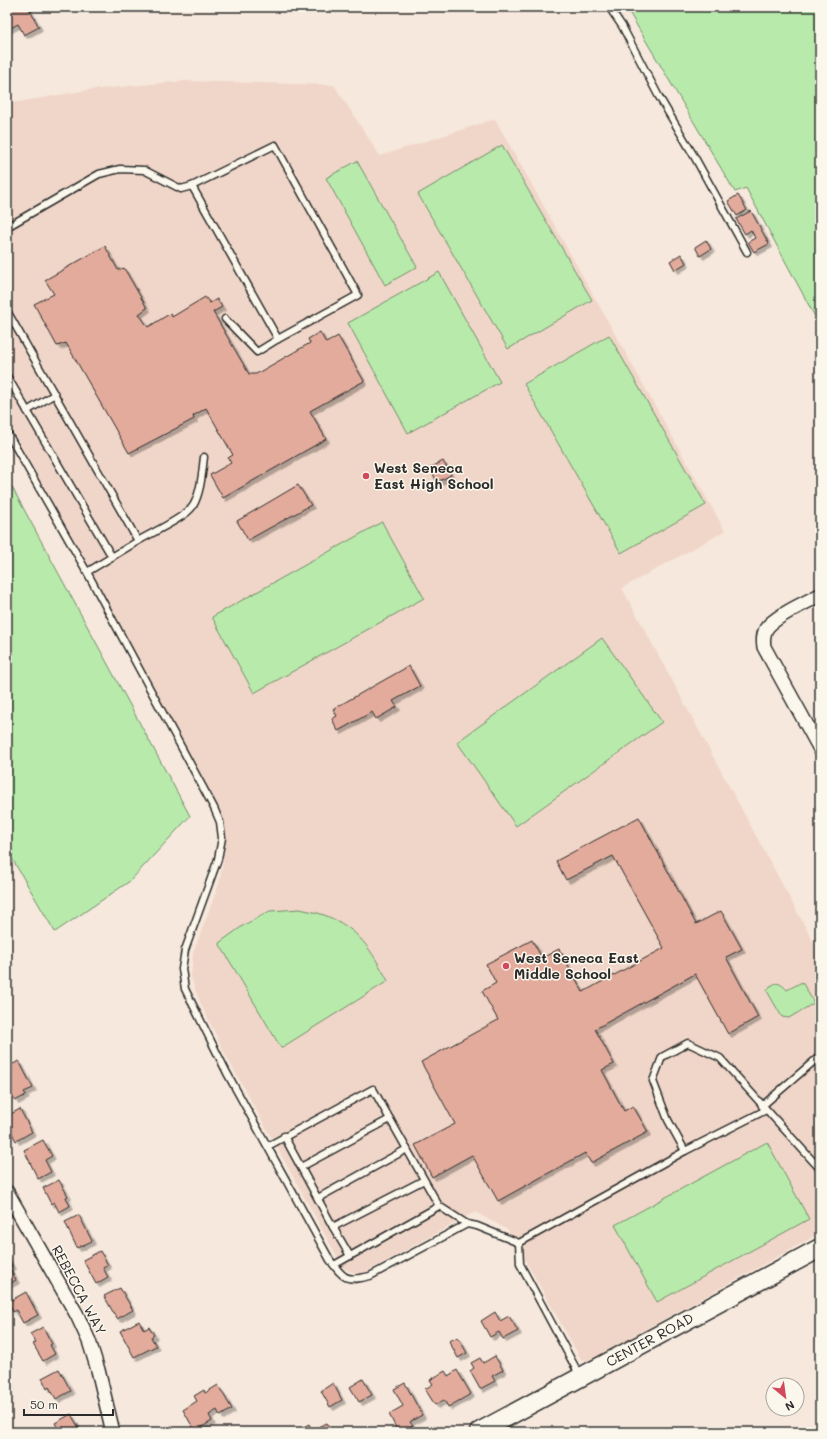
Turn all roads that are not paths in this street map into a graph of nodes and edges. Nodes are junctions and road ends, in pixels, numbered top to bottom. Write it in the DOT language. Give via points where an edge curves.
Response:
graph roads {
  1 [pos="609,7"];
  2 [pos="192,186"];
  3 [pos="7,227"];
  4 [pos="747,252"];
  5 [pos="7,311"];
  6 [pos="225,319"];
  7 [pos="278,340"];
  8 [pos="7,376"];
  9 [pos="54,394"];
  10 [pos="27,411"];
  11 [pos="7,432"];
  12 [pos="204,457"];
  13 [pos="138,541"];
  14 [pos="112,557"];
  15 [pos="87,572"];
  16 [pos="820,595"];
  17 [pos="820,750"];
  18 [pos="820,1056"];
  19 [pos="764,1108"];
  20 [pos="390,1119"];
  21 [pos="284,1136"];
  22 [pos="268,1146"];
  23 [pos="407,1149"];
  24 [pos="685,1151"];
  25 [pos="301,1167"];
  26 [pos="820,1170"];
  27 [pos="424,1180"];
  28 [pos="7,1192"];
  29 [pos="318,1198"];
  30 [pos="439,1206"];
  31 [pos="467,1224"];
  32 [pos="333,1227"];
  33 [pos="519,1243"];
  34 [pos="820,1248"];
  35 [pos="350,1256"];
  36 [pos="334,1265"];
  37 [pos="580,1377"];
  38 [pos="113,1432"];
  39 [pos="479,1432"];
  1 -- 4 [label="lane" via="622,26"];
  2 -- 3 [label="lane" via="181,189 144,170 120,169 99,174"];
  2 -- 7 [label="lane"];
  2 -- 7 [label="lane" via="275,145 358,295"];
  5 -- 9 [label="lane"];
  6 -- 7 [label="lane" via="257,352"];
  8 -- 10 [label="lane"];
  9 -- 10 [label="lane"];
  9 -- 13 [label="lane"];
  10 -- 14 [label="lane"];
  11 -- 15 [label="lane"];
  12 -- 13 [label="lane" via="200,488 193,506"];
  13 -- 14 [label="lane"];
  14 -- 15 [label="lane"];
  15 -- 22 [label="lane" via="220,822 222,838 218,859 185,950 182,969 185,988 227,1073"];
  16 -- 17 [label="street" via="773,621 765,630 763,639 764,647"];
  18 -- 19 [label="lane"];
  19 -- 24 [label="lane"];
  19 -- 24 [label="lane" via="720,1058 688,1042 662,1057 653,1081 668,1120"];
  19 -- 26 [label="lane"];
  20 -- 21 [label="lane" via="373,1089"];
  20 -- 23 [label="lane"];
  20 -- 25 [label="lane"];
  21 -- 22 [label="lane"];
  21 -- 25 [label="lane"];
  22 -- 36 [label="lane"];
  23 -- 27 [label="lane"];
  23 -- 29 [label="lane"];
  24 -- 33 [label="lane"];
  25 -- 29 [label="lane"];
  27 -- 30 [label="lane"];
  27 -- 32 [label="lane"];
  28 -- 38 [label="street, REBECCA WAY" via="77,1315 89,1341"];
  29 -- 32 [label="lane"];
  30 -- 31 [label="lane"];
  30 -- 35 [label="lane"];
  31 -- 33 [label="lane"];
  31 -- 36 [label="lane" via="370,1276 356,1280 347,1278"];
  32 -- 35 [label="lane"];
  33 -- 37 [label="lane" via="520,1264"];
  34 -- 37 [label="main road, CENTER ROAD"];
  35 -- 36 [label="lane"];
  37 -- 39 [label="main road, CENTER ROAD"];
}
